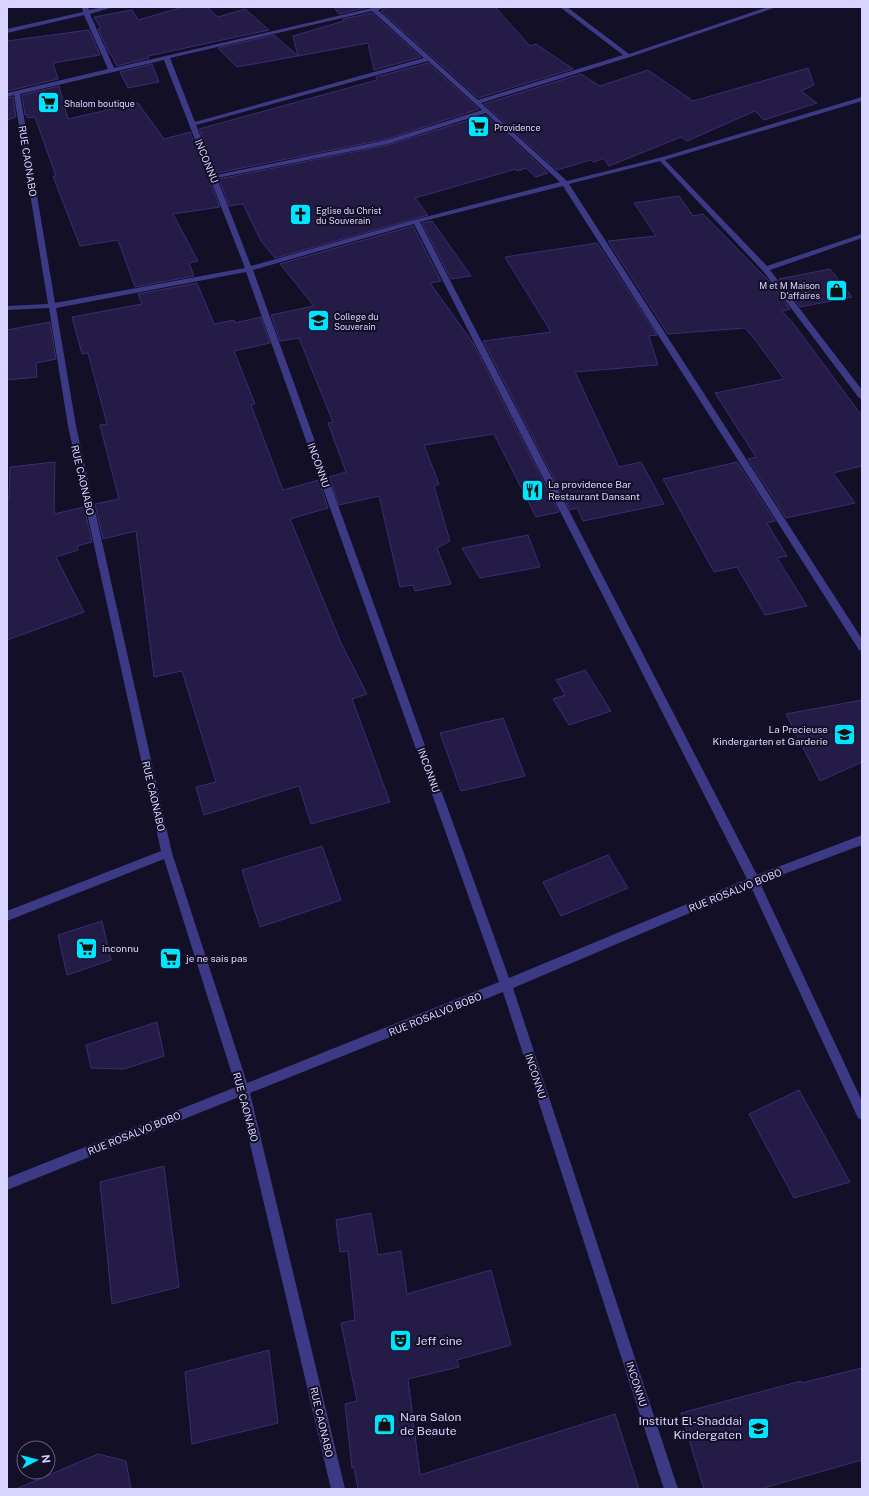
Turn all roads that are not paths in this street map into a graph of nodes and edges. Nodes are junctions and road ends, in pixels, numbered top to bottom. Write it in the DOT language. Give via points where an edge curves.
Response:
graph roads {
  1 [pos="110,7"];
  2 [pos="384,7"];
  3 [pos="563,7"];
  4 [pos="774,7"];
  5 [pos="86,10"];
  6 [pos="374,10"];
  7 [pos="7,31"];
  8 [pos="628,56"];
  9 [pos="167,58"];
  10 [pos="429,59"];
  11 [pos="112,70"];
  12 [pos="17,92"];
  13 [pos="7,95"];
  14 [pos="862,99"];
  15 [pos="477,102"];
  16 [pos="487,111"];
  17 [pos="193,124"];
  18 [pos="661,159"];
  19 [pos="214,177"];
  20 [pos="565,183"];
  21 [pos="416,221"];
  22 [pos="862,236"];
  23 [pos="249,269"];
  24 [pos="766,269"];
  25 [pos="52,306"];
  26 [pos="7,308"];
  27 [pos="862,396"];
  28 [pos="862,647"];
  29 [pos="862,840"];
  30 [pos="167,853"];
  31 [pos="754,881"];
  32 [pos="7,916"];
  33 [pos="506,985"];
  34 [pos="243,1090"];
  35 [pos="862,1114"];
  36 [pos="7,1184"];
  37 [pos="338,1489"];
  38 [pos="671,1489"];
  1 -- 5 [label="street"];
  2 -- 6 [label="street"];
  3 -- 8 [label="street"];
  4 -- 8 [label="street"];
  5 -- 7 [label="street"];
  5 -- 11 [label="street"];
  6 -- 9 [label="street"];
  6 -- 10 [label="street"];
  8 -- 15 [label="street"];
  9 -- 11 [label="street"];
  9 -- 17 [label="street, INCONNU"];
  10 -- 15 [label="street"];
  10 -- 17 [label="street"];
  11 -- 12 [label="street"];
  12 -- 13 [label="street"];
  12 -- 25 [label="street, RUE CAONABO"];
  14 -- 18 [label="street"];
  15 -- 16 [label="street"];
  16 -- 19 [label="street" via="388,142"];
  16 -- 20 [label="street"];
  17 -- 19 [label="street, INCONNU"];
  18 -- 20 [label="street"];
  18 -- 24 [label="street"];
  19 -- 23 [label="street, INCONNU"];
  20 -- 21 [label="street"];
  20 -- 28 [label="street"];
  21 -- 23 [label="street"];
  21 -- 31 [label="street"];
  22 -- 24 [label="street"];
  23 -- 25 [label="street"];
  23 -- 33 [label="street, INCONNU"];
  24 -- 27 [label="street"];
  25 -- 26 [label="street"];
  25 -- 30 [label="street, RUE CAONABO" via="72,426"];
  29 -- 31 [label="street, RUE ROSALVO BOBO"];
  30 -- 32 [label="street"];
  30 -- 34 [label="street, RUE CAONABO"];
  31 -- 33 [label="street, RUE ROSALVO BOBO"];
  31 -- 35 [label="street"];
  33 -- 34 [label="street, RUE ROSALVO BOBO"];
  33 -- 38 [label="street, INCONNU"];
  34 -- 36 [label="street, RUE ROSALVO BOBO"];
  34 -- 37 [label="street, RUE CAONABO"];
}
